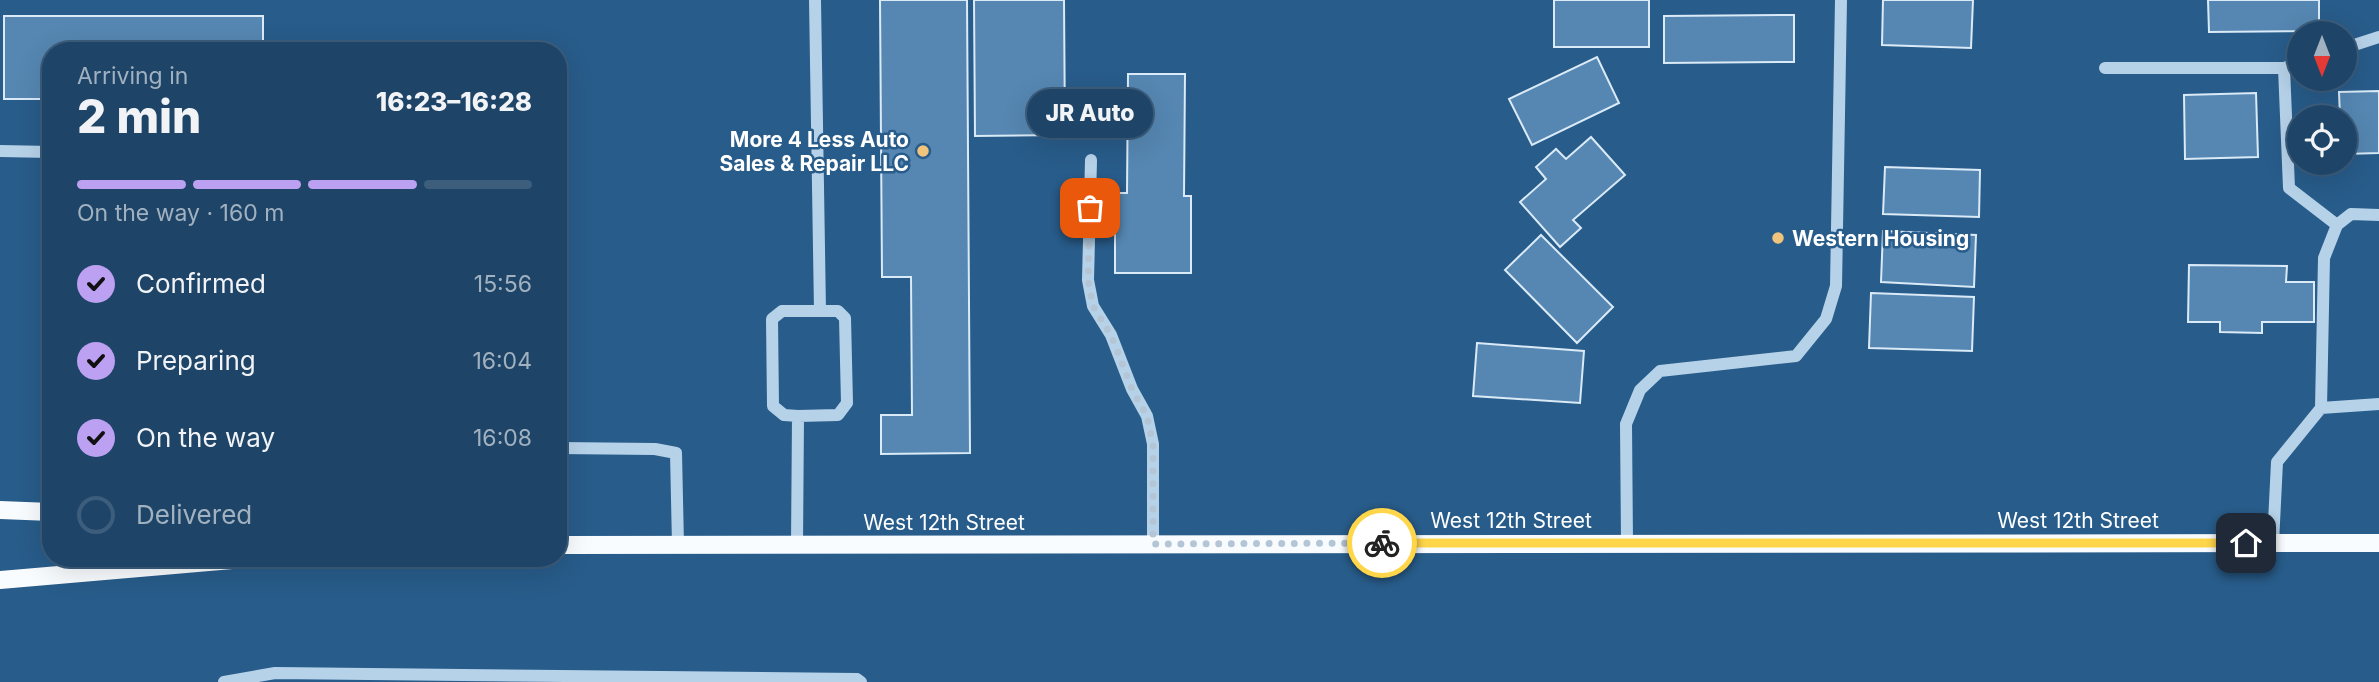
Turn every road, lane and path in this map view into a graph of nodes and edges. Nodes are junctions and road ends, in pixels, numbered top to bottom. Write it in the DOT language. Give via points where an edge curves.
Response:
graph roads {
  1 [pos="815,0"];
  2 [pos="1841,0"];
  3 [pos="2379,37"];
  4 [pos="2357,44"];
  5 [pos="2287,67"];
  6 [pos="2105,68"];
  7 [pos="2284,68"];
  8 [pos="0,150"];
  9 [pos="42,152"];
  10 [pos="1091,160"];
  11 [pos="2379,215"];
  12 [pos="2337,225"];
  13 [pos="820,311"];
  14 [pos="2379,404"];
  15 [pos="2321,408"];
  16 [pos="798,416"];
  17 [pos="567,448"];
  18 [pos="0,510"];
  19 [pos="42,512"];
  20 [pos="1627,543"];
  21 [pos="2273,543"];
  22 [pos="2379,543"];
  23 [pos="1153,544"];
  24 [pos="567,545"];
  25 [pos="678,545"];
  26 [pos="797,545"];
  27 [pos="152,567"];
  28 [pos="0,580"];
  29 [pos="224,682"];
  30 [pos="861,682"];
  1 -- 13 [label="lane"];
  2 -- 20 [label="lane" via="1836,286 1826,319 1796,356 1660,371 1640,390 1626,424"];
  3 -- 4 [label="lane"];
  5 -- 7 [label="lane"];
  6 -- 7 [label="lane"];
  7 -- 12 [label="lane" via="2289,188"];
  8 -- 9 [label="lane"];
  10 -- 23 [label="lane" via="1088,280 1093,306 1147,416 1153,444"];
  11 -- 12 [label="lane" via="2351,214"];
  12 -- 15 [label="lane" via="2324,258"];
  13 -- 16 [label="lane" via="782,311 772,319 773,406 784,415"];
  13 -- 16 [label="lane" via="838,311 845,318 846,403 838,415"];
  14 -- 15 [label="lane"];
  15 -- 21 [label="lane" via="2277,461"];
  16 -- 26 [label="lane"];
  17 -- 25 [label="lane" via="676,453"];
  18 -- 19 [label="main road"];
  20 -- 21 [label="main road, West 12th Street"];
  20 -- 23 [label="main road, West 12th Street"];
  21 -- 22 [label="main road, West 12th Street"];
  23 -- 26 [label="main road, West 12th Street"];
  24 -- 25 [label="main road, West 12th Street"];
  25 -- 26 [label="main road, West 12th Street"];
  27 -- 28 [label="main road"];
  29 -- 30 [label="lane" via="275,673"];
}
